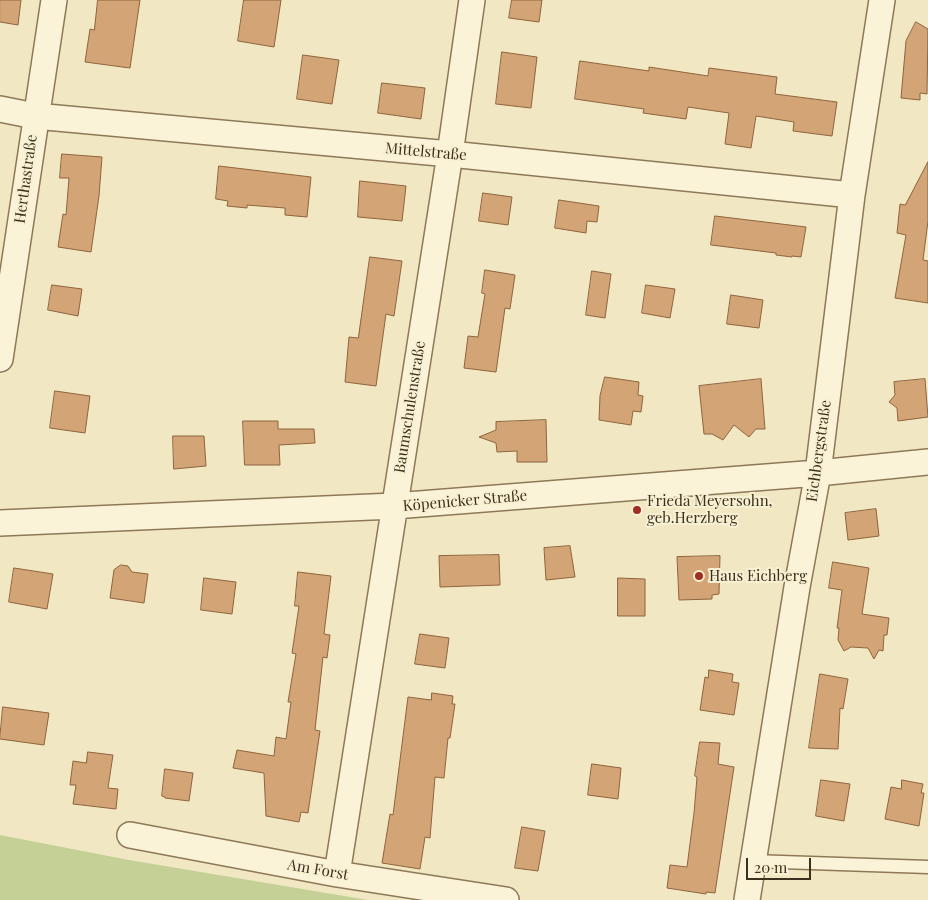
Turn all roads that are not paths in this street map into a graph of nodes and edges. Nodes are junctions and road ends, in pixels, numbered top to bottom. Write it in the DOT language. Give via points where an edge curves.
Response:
graph roads {
  1 [pos="54,0"];
  2 [pos="472,0"];
  3 [pos="882,0"];
  4 [pos="0,109"];
  5 [pos="35,116"];
  6 [pos="450,154"];
  7 [pos="852,195"];
  8 [pos="0,359"];
  9 [pos="928,462"];
  10 [pos="818,473"];
  11 [pos="394,506"];
  12 [pos="0,523"];
  13 [pos="130,834"];
  14 [pos="752,862"];
  15 [pos="928,867"];
  16 [pos="338,874"];
  17 [pos="506,900"];
  18 [pos="747,900"];
  1 -- 5 [label="street, Herthastraße"];
  2 -- 6 [label="street, Baumschulenstraße"];
  3 -- 7 [label="street, Eichbergstraße"];
  4 -- 5 [label="street, Mittelstraße"];
  5 -- 6 [label="street, Mittelstraße"];
  5 -- 8 [label="street, Herthastraße"];
  6 -- 7 [label="street, Mittelstraße"];
  6 -- 11 [label="street, Baumschulenstraße"];
  7 -- 10 [label="street, Eichbergstraße"];
  9 -- 10 [label="street, Köpenicker Straße"];
  10 -- 11 [label="street, Köpenicker Straße"];
  10 -- 14 [label="street, Eichbergstraße"];
  11 -- 12 [label="street, Köpenicker Straße"];
  11 -- 16 [label="street, Baumschulenstraße"];
  13 -- 16 [label="street, Am Forst"];
  14 -- 15 [label="lane"];
  14 -- 18 [label="street, Eichbergstraße"];
  16 -- 17 [label="street, Am Forst"];
}
